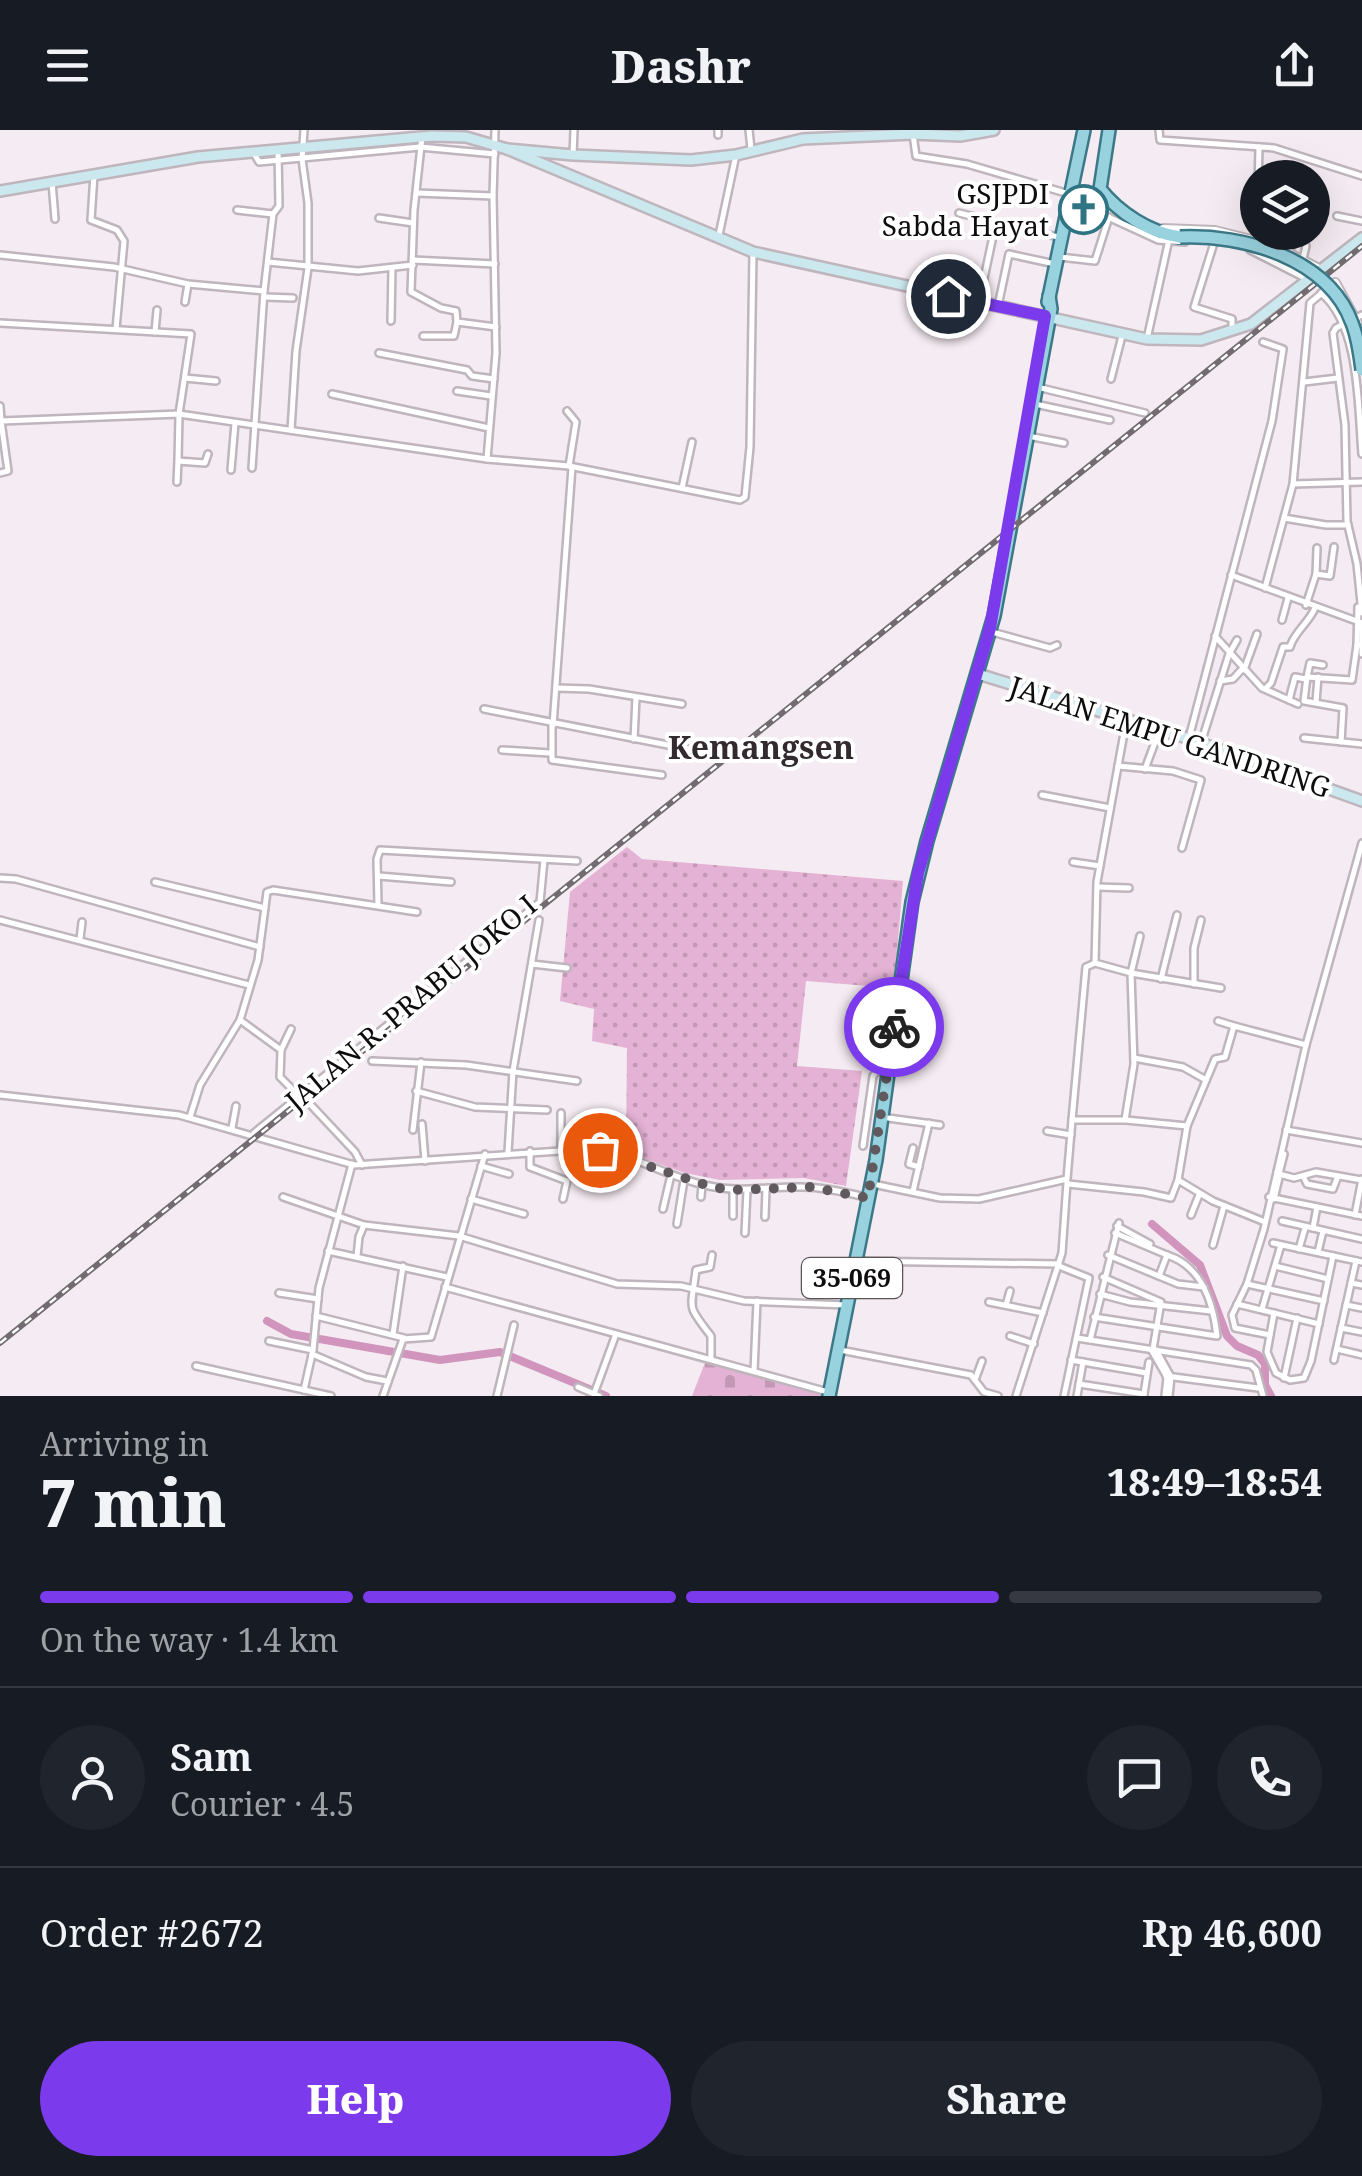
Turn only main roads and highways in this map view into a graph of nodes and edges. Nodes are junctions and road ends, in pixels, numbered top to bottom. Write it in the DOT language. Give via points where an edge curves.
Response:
graph roads {
  1 [pos="994,130"];
  2 [pos="1084,130"];
  3 [pos="1108,130"];
  4 [pos="803,135"];
  5 [pos="507,149"];
  6 [pos="0,190"];
  7 [pos="1362,238"];
  8 [pos="1047,316"];
  9 [pos="1362,370"];
  10 [pos="989,630"];
  11 [pos="978,674"];
  12 [pos="1362,801"];
  13 [pos="884,1073"];
  14 [pos="879,1130"];
  15 [pos="829,1394"];
  1 -- 4 [label="main road" via="960,136"];
  2 -- 8 [label="main road, 35-069"];
  3 -- 9 [label="main road, bridge" via="1100,189 1136,220 1174,240 1222,236 1314,274 1352,323"];
  4 -- 5 [label="main road" via="692,160"];
  5 -- 6 [label="main road" via="466,138 253,152"];
  5 -- 8 [label="main road" via="753,252"];
  7 -- 8 [label="main road" via="1264,315 1230,333 1200,340 1147,338"];
  8 -- 10 [label="main road, 35-069"];
  8 -- 10 [label="main road, 35-069"];
  10 -- 11 [label="main road, 35-069"];
  11 -- 12 [label="main road, JALAN EMPU GANDRING"];
  11 -- 13 [label="main road, 35-069" via="918,873"];
  13 -- 14 [label="main road, 35-069"];
  13 -- 14 [label="main road, 35-069"];
  14 -- 15 [label="main road, 35-069"];
}
